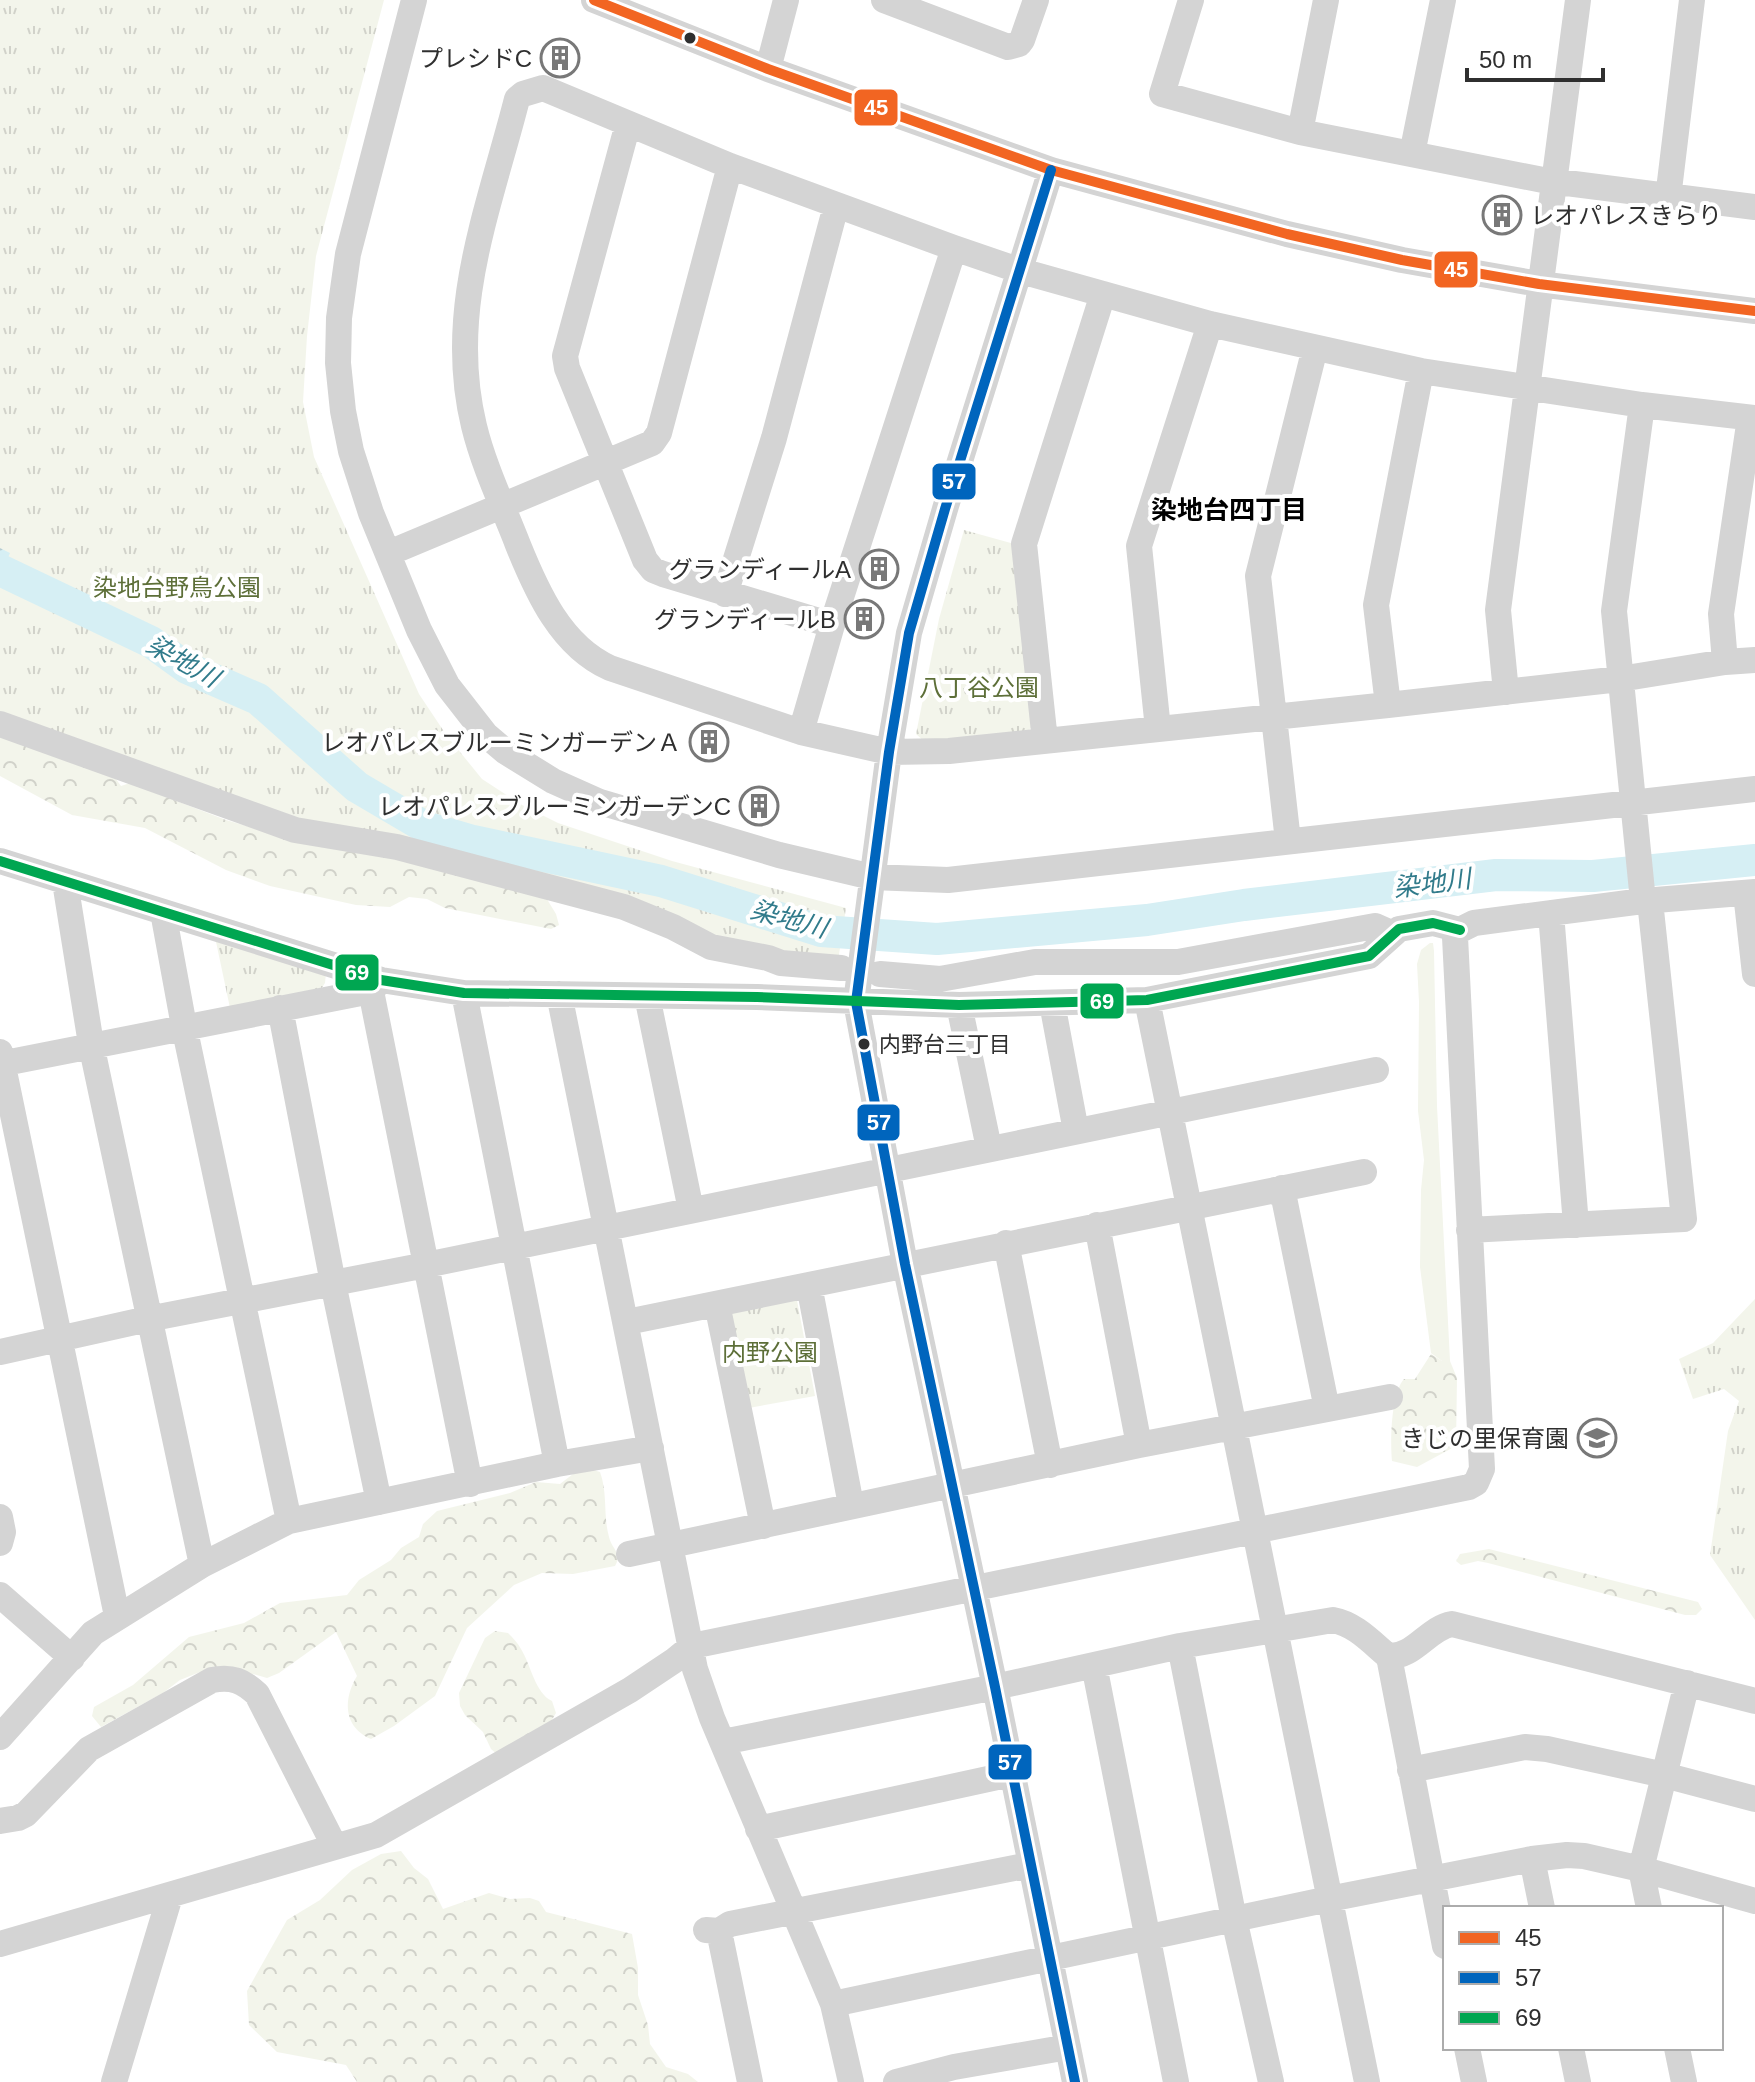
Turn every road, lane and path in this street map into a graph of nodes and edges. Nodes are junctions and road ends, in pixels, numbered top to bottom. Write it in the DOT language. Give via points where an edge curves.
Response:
graph roads {
  1 [pos="414,0"];
  2 [pos="594,0"];
  3 [pos="786,0"];
  4 [pos="1036,0"];
  5 [pos="1191,0"];
  6 [pos="1326,0"];
  7 [pos="1443,0"];
  8 [pos="1578,0"];
  9 [pos="1692,0"];
  10 [pos="901,3"];
  11 [pos="768,69"];
  12 [pos="628,124"];
  13 [pos="1300,132"];
  14 [pos="1412,154"];
  15 [pos="730,166"];
  16 [pos="1051,170"];
  17 [pos="1553,182"];
  18 [pos="1668,198"];
  19 [pos="836,206"];
  20 [pos="1755,207"];
  21 [pos="954,248"];
  22 [pos="1021,271"];
  23 [pos="1539,284"];
  24 [pos="1103,294"];
  25 [pos="1755,311"];
  26 [pos="1210,324"];
  27 [pos="1315,348"];
  28 [pos="1421,371"];
  29 [pos="1526,386"];
  30 [pos="1642,405"];
  31 [pos="1752,418"];
  32 [pos="606,465"];
  33 [pos="502,507"];
  34 [pos="389,553"];
  35 [pos="725,594"];
  36 [pos="832,625"];
  37 [pos="1755,660"];
  38 [pos="1725,662"];
  39 [pos="1620,679"];
  40 [pos="1506,692"];
  41 [pos="1388,705"];
  42 [pos="1273,717"];
  43 [pos="0,724"];
  44 [pos="1158,729"];
  45 [pos="801,732"];
  46 [pos="1045,741"];
  47 [pos="889,752"];
  48 [pos="1755,789"];
  49 [pos="1632,803"];
  50 [pos="1288,841"];
  51 [pos="0,861"];
  52 [pos="872,877"];
  53 [pos="65,882"];
  54 [pos="1750,892"];
  55 [pos="1644,896"];
  56 [pos="163,912"];
  57 [pos="1551,913"];
  58 [pos="1460,930"];
  59 [pos="1393,934"];
  60 [pos="861,967"];
  61 [pos="343,969"];
  62 [pos="1755,974"];
  63 [pos="376,986"];
  64 [pos="464,993"];
  65 [pos="559,994"];
  66 [pos="647,996"];
  67 [pos="1147,1000"];
  68 [pos="318,1001"];
  69 [pos="856,1002"];
  70 [pos="1052,1003"];
  71 [pos="959,1005"];
  72 [pos="280,1008"];
  73 [pos="184,1026"];
  74 [pos="91,1044"];
  75 [pos="1,1060"];
  76 [pos="1376,1070"];
  77 [pos="1171,1112"];
  78 [pos="1076,1131"];
  79 [pos="989,1148"];
  80 [pos="886,1169"];
  81 [pos="1364,1172"];
  82 [pos="1282,1188"];
  83 [pos="1190,1207"];
  84 [pos="691,1210"];
  85 [pos="1097,1225"];
  86 [pos="1576,1225"];
  87 [pos="607,1228"];
  88 [pos="1469,1230"];
  89 [pos="1006,1243"];
  90 [pos="512,1246"];
  91 [pos="905,1264"];
  92 [pos="426,1265"];
  93 [pos="333,1283"];
  94 [pos="809,1285"];
  95 [pos="242,1302"];
  96 [pos="717,1304"];
  97 [pos="148,1319"];
  98 [pos="627,1322"];
  99 [pos="59,1340"];
  100 [pos="0,1352"];
  101 [pos="1390,1397"];
  102 [pos="1327,1409"];
  103 [pos="1235,1426"];
  104 [pos="1139,1445"];
  105 [pos="651,1448"];
  106 [pos="557,1464"];
  107 [pos="1050,1465"];
  108 [pos="470,1484"];
  109 [pos="952,1485"];
  110 [pos="379,1502"];
  111 [pos="851,1505"];
  112 [pos="0,1517"];
  113 [pos="289,1521"];
  114 [pos="763,1526"];
  115 [pos="1254,1531"];
  116 [pos="0,1543"];
  117 [pos="670,1545"];
  118 [pos="629,1554"];
  119 [pos="202,1565"];
  120 [pos="973,1589"];
  121 [pos="0,1595"];
  122 [pos="117,1616"];
  123 [pos="1275,1629"];
  124 [pos="692,1646"];
  125 [pos="1180,1646"];
  126 [pos="1398,1654"];
  127 [pos="72,1658"];
  128 [pos="1094,1665"];
  129 [pos="1687,1683"];
  130 [pos="995,1687"];
  131 [pos="1755,1701"];
  132 [pos="4,1725"];
  133 [pos="723,1742"];
  134 [pos="1410,1770"];
  135 [pos="1011,1774"];
  136 [pos="1664,1775"];
  137 [pos="1755,1799"];
  138 [pos="0,1821"];
  139 [pos="758,1829"];
  140 [pos="335,1847"];
  141 [pos="1532,1859"];
  142 [pos="1030,1865"];
  143 [pos="1641,1869"];
  144 [pos="1431,1879"];
  145 [pos="170,1896"];
  146 [pos="1329,1899"];
  147 [pos="1542,1906"];
  148 [pos="1649,1906"];
  149 [pos="1754,1906"];
  150 [pos="793,1914"];
  151 [pos="1234,1919"];
  152 [pos="1443,1936"];
  153 [pos="1147,1937"];
  154 [pos="0,1944"];
  155 [pos="1049,1956"];
  156 [pos="833,2004"];
  157 [pos="1068,2047"];
  158 [pos="1467,2050"];
  159 [pos="1571,2050"];
  160 [pos="1677,2050"];
  161 [pos="955,2074"];
  162 [pos="114,2082"];
  163 [pos="750,2082"];
  164 [pos="851,2082"];
  165 [pos="896,2082"];
  166 [pos="1075,2082"];
  167 [pos="1176,2082"];
  168 [pos="1271,2082"];
  169 [pos="1367,2082"];
  170 [pos="1474,2082"];
  171 [pos="1578,2082"];
  172 [pos="1684,2082"];
  1 -- 34 [label="street" via="348,254 339,318 346,425 371,513"];
  2 -- 11 [label="street"];
  3 -- 11 [label="street"];
  4 -- 10 [label="street" via="1022,40 1008,47"];
  5 -- 13 [label="street" via="1162,94"];
  6 -- 13 [label="street"];
  7 -- 14 [label="street"];
  8 -- 17 [label="street"];
  9 -- 18 [label="street"];
  11 -- 16 [label="street"];
  12 -- 15 [label="street"];
  12 -- 32 [label="street" via="565,356"];
  12 -- 33 [label="street" via="543,88 517,99 470,278 463,336 473,424"];
  13 -- 14 [label="street"];
  14 -- 17 [label="street"];
  15 -- 19 [label="street"];
  15 -- 32 [label="street" via="656,439"];
  16 -- 22 [label="street"];
  16 -- 23 [label="street" via="1287,234"];
  17 -- 18 [label="street"];
  17 -- 23 [label="street"];
  18 -- 20 [label="street"];
  19 -- 21 [label="street"];
  19 -- 35 [label="street" via="774,438"];
  21 -- 22 [label="street"];
  21 -- 36 [label="street"];
  22 -- 24 [label="street"];
  22 -- 47 [label="street" via="909,633"];
  23 -- 25 [label="street"];
  23 -- 29 [label="street"];
  24 -- 26 [label="street"];
  24 -- 46 [label="street" via="1024,544"];
  26 -- 27 [label="street"];
  26 -- 44 [label="street" via="1139,546"];
  27 -- 28 [label="street"];
  27 -- 42 [label="street" via="1258,576"];
  28 -- 29 [label="street"];
  28 -- 41 [label="street" via="1376,605"];
  29 -- 30 [label="street"];
  29 -- 40 [label="street" via="1498,610"];
  30 -- 31 [label="street"];
  30 -- 39 [label="street" via="1614,605"];
  31 -- 38 [label="street" via="1721,614"];
  32 -- 33 [label="street"];
  32 -- 35 [label="street" via="648,565"];
  33 -- 34 [label="street"];
  33 -- 45 [label="street" via="544,603 589,655 610,668"];
  34 -- 52 [label="street" via="447,685 506,752 600,802"];
  35 -- 36 [label="street"];
  36 -- 45 [label="street"];
  37 -- 38 [label="street"];
  38 -- 39 [label="street"];
  39 -- 40 [label="street"];
  39 -- 49 [label="street"];
  40 -- 41 [label="street"];
  41 -- 42 [label="street"];
  42 -- 44 [label="street"];
  42 -- 50 [label="street"];
  43 -- 60 [label="street" via="295,830 397,847 624,907 711,947 781,963"];
  44 -- 46 [label="street"];
  45 -- 47 [label="street"];
  46 -- 47 [label="street"];
  47 -- 52 [label="street"];
  48 -- 49 [label="street"];
  49 -- 50 [label="street"];
  49 -- 55 [label="street"];
  50 -- 52 [label="street" via="948,880"];
  51 -- 53 [label="street"];
  52 -- 60 [label="street"];
  53 -- 56 [label="street"];
  53 -- 74 [label="street"];
  54 -- 55 [label="street"];
  54 -- 62 [label="street"];
  55 -- 57 [label="street"];
  55 -- 86 [label="street" via="1684,1219"];
  56 -- 61 [label="street"];
  56 -- 73 [label="street"];
  57 -- 58 [label="street" via="1474,923"];
  57 -- 86 [label="street"];
  58 -- 59 [label="street" via="1433,923"];
  58 -- 88 [label="street" via="1454,943"];
  59 -- 60 [label="street" via="1375,926 1178,962 1035,962 940,979"];
  59 -- 67 [label="street" via="1369,956"];
  60 -- 69 [label="street"];
  61 -- 63 [label="street"];
  61 -- 68 [label="street"];
  63 -- 64 [label="street"];
  63 -- 68 [label="street"];
  63 -- 92 [label="street"];
  64 -- 65 [label="street"];
  64 -- 90 [label="street"];
  65 -- 66 [label="street"];
  65 -- 87 [label="street"];
  66 -- 69 [label="street"];
  66 -- 84 [label="street"];
  67 -- 70 [label="street"];
  67 -- 77 [label="street"];
  68 -- 72 [label="street"];
  69 -- 71 [label="street"];
  69 -- 80 [label="street"];
  70 -- 71 [label="street"];
  70 -- 78 [label="street"];
  71 -- 79 [label="street"];
  72 -- 73 [label="street"];
  72 -- 93 [label="street"];
  73 -- 74 [label="street"];
  73 -- 95 [label="street"];
  74 -- 75 [label="street"];
  74 -- 97 [label="street"];
  75 -- 99 [label="street"];
  76 -- 77 [label="street"];
  77 -- 78 [label="street"];
  77 -- 83 [label="street"];
  78 -- 79 [label="street"];
  79 -- 80 [label="street"];
  80 -- 84 [label="street"];
  80 -- 91 [label="street"];
  81 -- 82 [label="street"];
  82 -- 83 [label="street"];
  82 -- 102 [label="street"];
  83 -- 85 [label="street"];
  83 -- 103 [label="street"];
  84 -- 87 [label="street"];
  85 -- 89 [label="street"];
  85 -- 104 [label="street"];
  86 -- 88 [label="street"];
  87 -- 90 [label="street"];
  87 -- 98 [label="street"];
  88 -- 115 [label="street" via="1482,1469 1476,1483"];
  89 -- 91 [label="street"];
  89 -- 107 [label="street"];
  90 -- 92 [label="street"];
  90 -- 106 [label="street"];
  91 -- 94 [label="street"];
  91 -- 109 [label="street"];
  92 -- 93 [label="street"];
  92 -- 108 [label="street"];
  93 -- 95 [label="street"];
  93 -- 110 [label="street"];
  94 -- 96 [label="street"];
  94 -- 111 [label="street"];
  95 -- 97 [label="street"];
  95 -- 113 [label="street"];
  96 -- 98 [label="street"];
  96 -- 114 [label="street"];
  97 -- 99 [label="street"];
  97 -- 119 [label="street"];
  98 -- 105 [label="street"];
  99 -- 100 [label="street"];
  99 -- 122 [label="street"];
  101 -- 102 [label="street"];
  102 -- 103 [label="street"];
  103 -- 104 [label="street"];
  103 -- 115 [label="street"];
  104 -- 107 [label="street"];
  105 -- 106 [label="street"];
  105 -- 117 [label="street"];
  106 -- 108 [label="street"];
  107 -- 109 [label="street"];
  108 -- 110 [label="street"];
  109 -- 111 [label="street"];
  109 -- 120 [label="street"];
  110 -- 113 [label="street"];
  111 -- 114 [label="street"];
  112 -- 116 [label="street"];
  113 -- 119 [label="street"];
  114 -- 117 [label="street"];
  115 -- 120 [label="street"];
  115 -- 123 [label="street"];
  117 -- 118 [label="street"];
  117 -- 124 [label="street"];
  119 -- 122 [label="street"];
  120 -- 124 [label="street"];
  120 -- 130 [label="street"];
  121 -- 127 [label="street"];
  122 -- 127 [label="street"];
  123 -- 125 [label="street"];
  123 -- 126 [label="street" via="1340,1621"];
  123 -- 146 [label="street"];
  124 -- 133 [label="street" via="695,1669"];
  124 -- 140 [label="street" via="630,1690 504,1763 376,1835"];
  125 -- 128 [label="street"];
  125 -- 151 [label="street"];
  126 -- 129 [label="street" via="1452,1624"];
  126 -- 134 [label="street" via="1394,1683"];
  127 -- 132 [label="street"];
  128 -- 130 [label="street"];
  128 -- 153 [label="street"];
  129 -- 131 [label="street"];
  129 -- 136 [label="street"];
  130 -- 133 [label="street"];
  130 -- 135 [label="street"];
  133 -- 139 [label="street"];
  134 -- 136 [label="street" via="1525,1747"];
  134 -- 144 [label="street"];
  135 -- 139 [label="street"];
  135 -- 142 [label="street"];
  136 -- 137 [label="street"];
  136 -- 143 [label="street"];
  138 -- 140 [label="street" via="26,1814 89,1749 225,1677 244,1681 257,1694"];
  139 -- 150 [label="street"];
  140 -- 145 [label="street"];
  141 -- 143 [label="street" via="1584,1856"];
  141 -- 144 [label="street"];
  141 -- 147 [label="street"];
  142 -- 150 [label="street"];
  142 -- 155 [label="street"];
  143 -- 148 [label="street"];
  143 -- 149 [label="street"];
  144 -- 146 [label="street"];
  144 -- 152 [label="street"];
  145 -- 154 [label="street"];
  145 -- 162 [label="street"];
  146 -- 151 [label="street"];
  146 -- 169 [label="street"];
  150 -- 156 [label="street"];
  150 -- 163 [label="street" via="712,1930"];
  151 -- 153 [label="street"];
  151 -- 168 [label="street"];
  153 -- 155 [label="street"];
  153 -- 167 [label="street"];
  155 -- 156 [label="street"];
  155 -- 157 [label="street"];
  156 -- 164 [label="street"];
  157 -- 161 [label="street"];
  157 -- 166 [label="street"];
  158 -- 170 [label="street"];
  159 -- 171 [label="street"];
  160 -- 172 [label="street"];
  161 -- 165 [label="street"];
}
